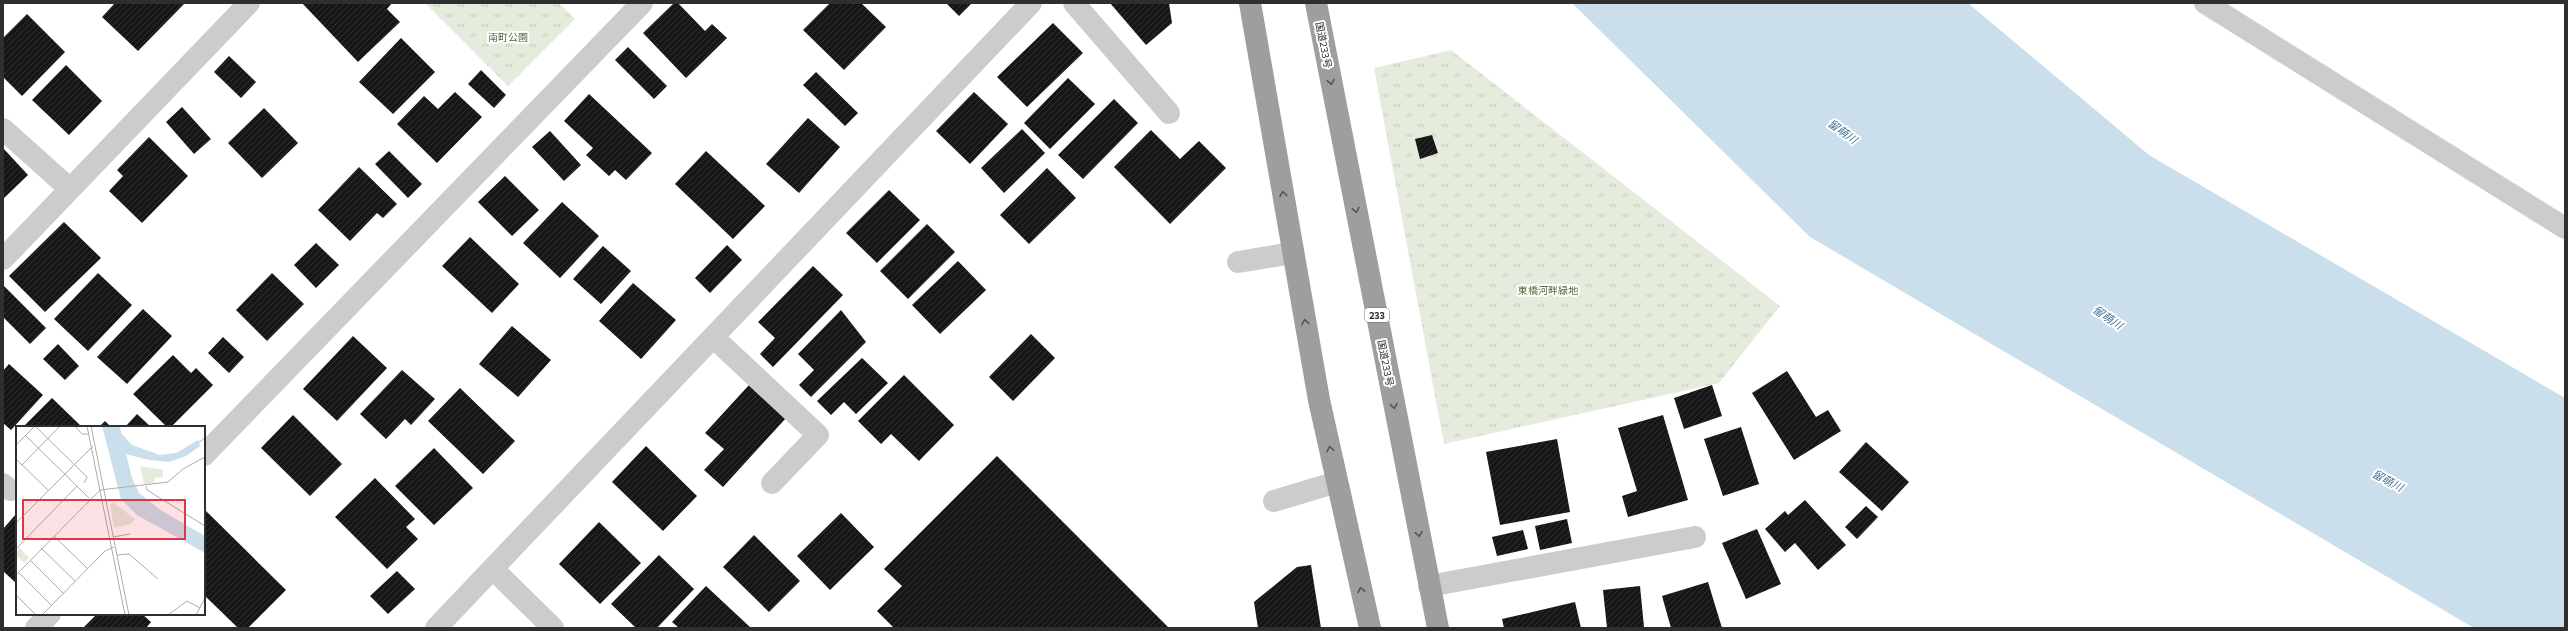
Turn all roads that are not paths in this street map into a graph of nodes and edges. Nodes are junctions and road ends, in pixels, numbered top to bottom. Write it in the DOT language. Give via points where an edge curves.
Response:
graph roads {
  1 [pos="249,3"];
  2 [pos="642,3"];
  3 [pos="1031,3"];
  4 [pos="1074,3"];
  5 [pos="1250,3"];
  6 [pos="1316,3"];
  7 [pos="2205,3"];
  8 [pos="1169,113"];
  9 [pos="3,129"];
  10 [pos="70,189"];
  11 [pos="2565,228"];
  12 [pos="1293,253"];
  13 [pos="3,259"];
  14 [pos="1238,262"];
  15 [pos="713,337"];
  16 [pos="205,454"];
  17 [pos="1337,482"];
  18 [pos="772,483"];
  19 [pos="1274,501"];
  20 [pos="1695,537"];
  21 [pos="492,569"];
  22 [pos="1430,586"];
  23 [pos="49,615"];
  24 [pos="36,628"];
  25 [pos="436,628"];
  26 [pos="553,628"];
  27 [pos="1370,628"];
  28 [pos="1438,628"];
  1 -- 10 [label="street"];
  2 -- 16 [label="street"];
  3 -- 15 [label="street"];
  4 -- 8 [label="street"];
  12 -- 5 [label="highway, one-way"];
  6 -- 22 [label="highway, 国道233号 / 233, one-way"];
  7 -- 11 [label="street"];
  9 -- 10 [label="street"];
  10 -- 13 [label="street"];
  12 -- 14 [label="street"];
  17 -- 12 [label="highway, one-way" via="1319,400"];
  15 -- 18 [label="street" via="818,435"];
  15 -- 21 [label="street"];
  17 -- 19 [label="street"];
  27 -- 17 [label="highway, one-way"];
  20 -- 22 [label="street"];
  21 -- 25 [label="street"];
  21 -- 26 [label="street"];
  22 -- 28 [label="highway, 国道233号 / 233"];
  23 -- 24 [label="street"];
}
